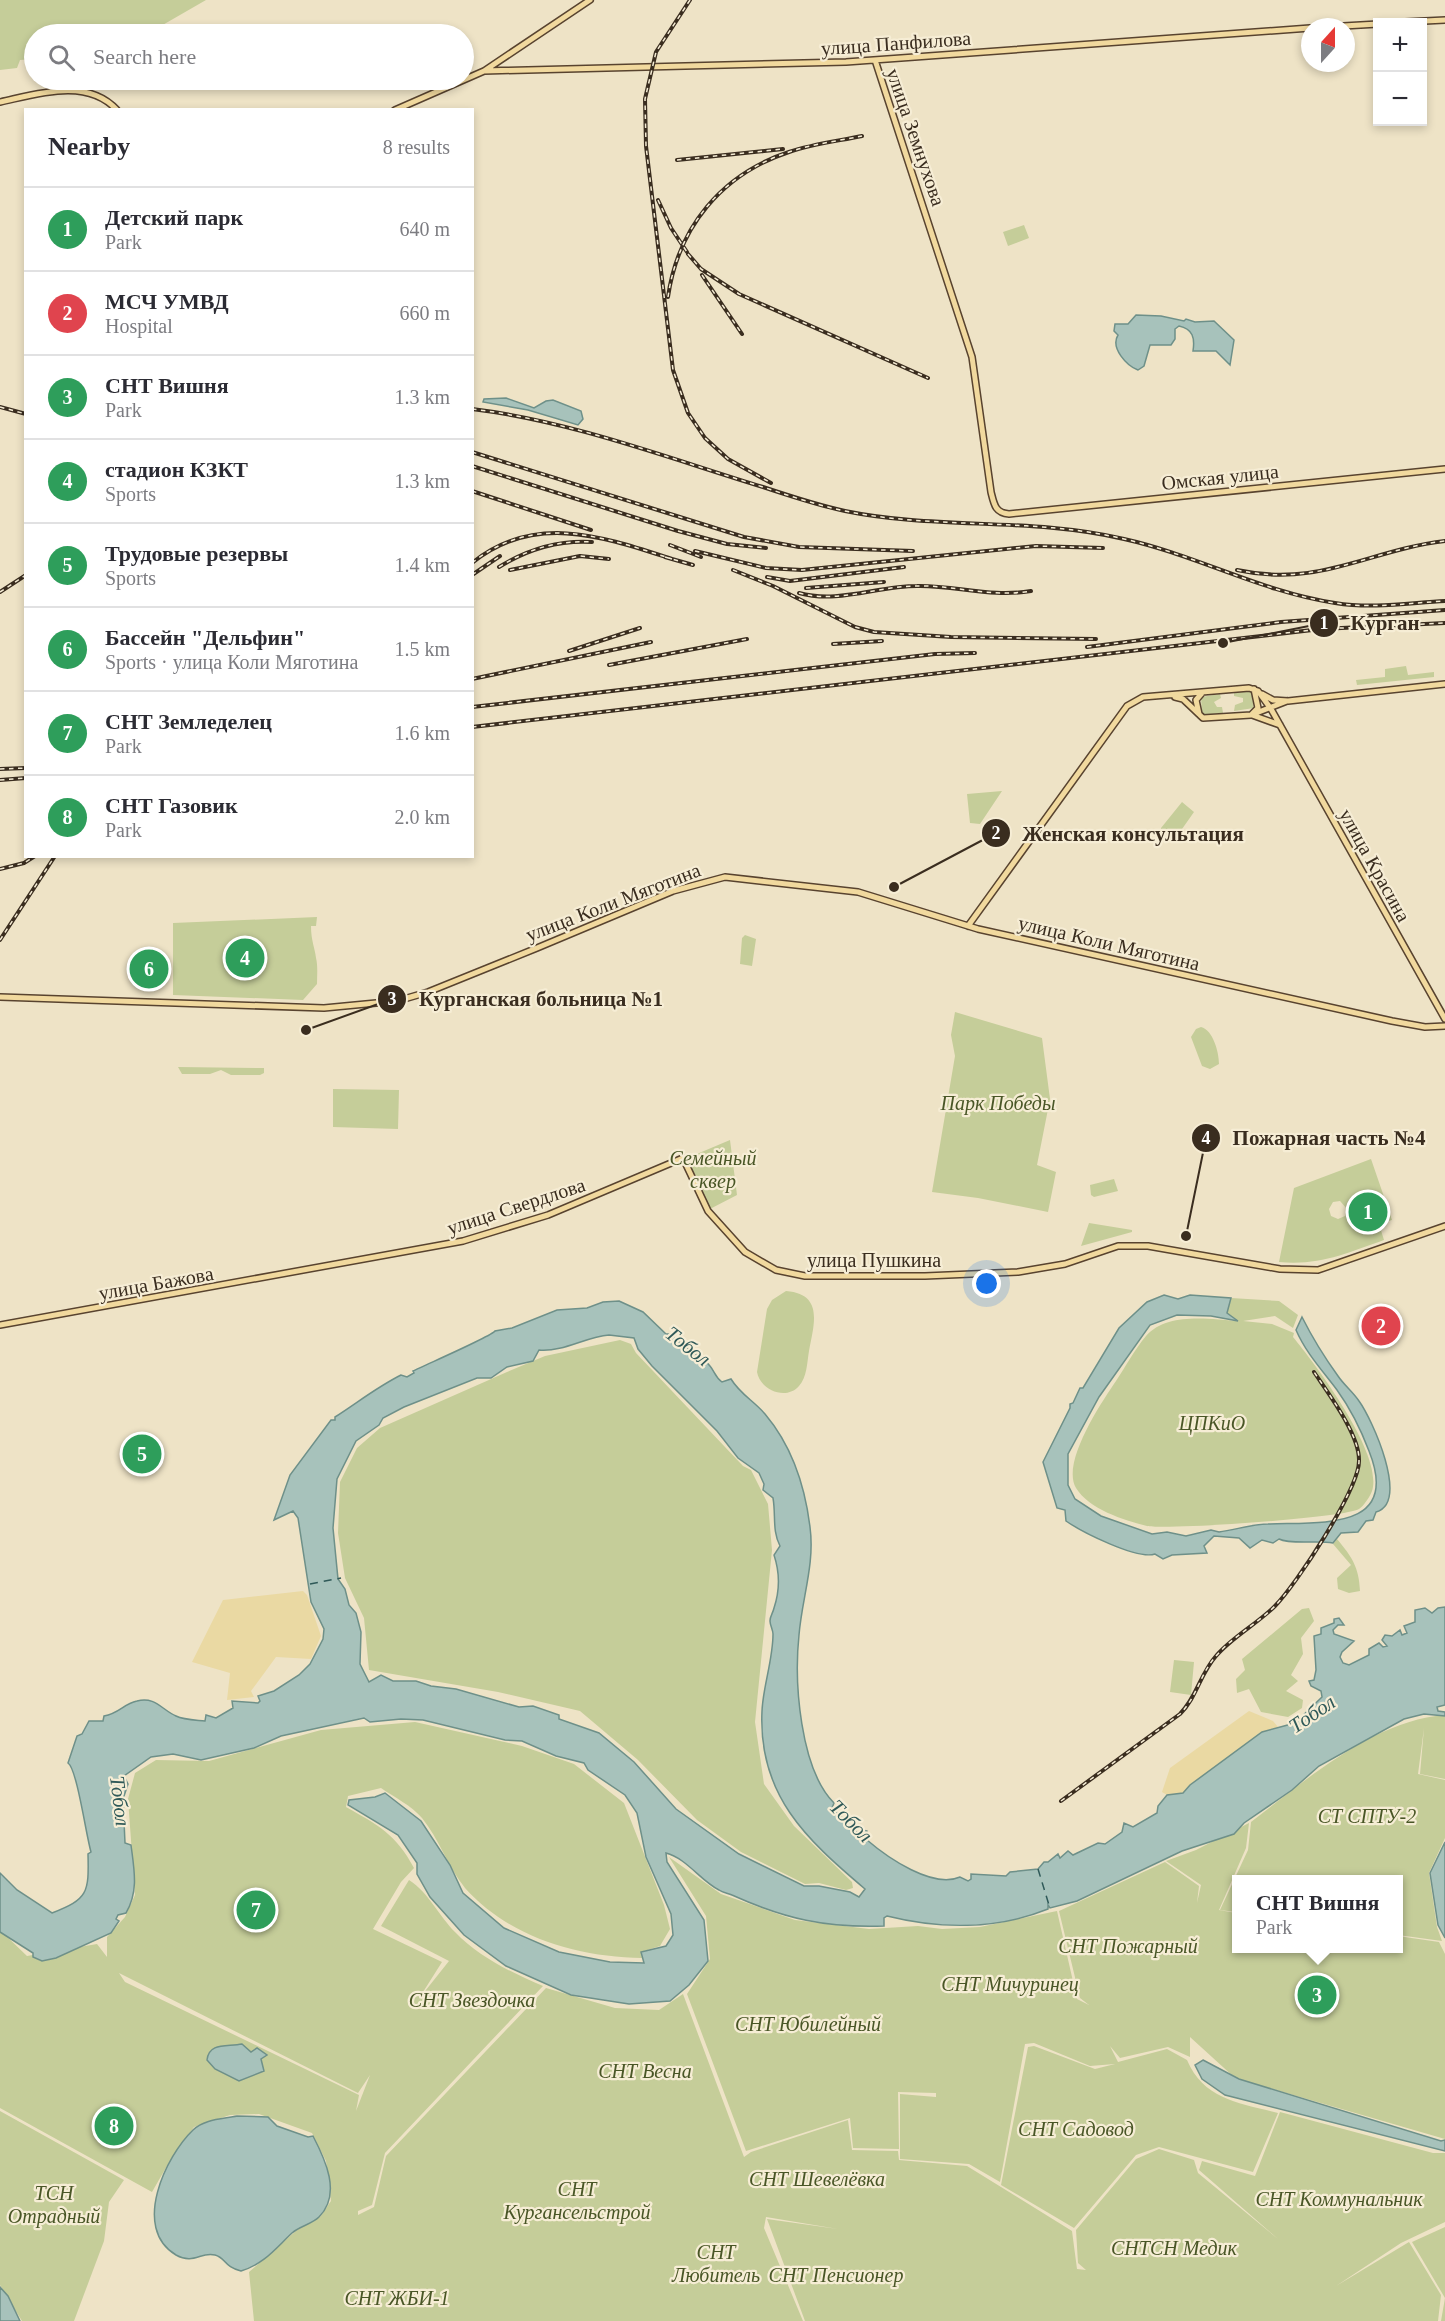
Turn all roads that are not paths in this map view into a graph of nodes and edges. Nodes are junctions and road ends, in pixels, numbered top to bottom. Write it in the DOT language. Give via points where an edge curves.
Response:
graph roads {
  1 [pos="590,0"];
  2 [pos="1445,20"];
  3 [pos="1427,21"];
  4 [pos="1373,24"];
  5 [pos="1355,25"];
  6 [pos="1301,29"];
  7 [pos="875,60"];
  8 [pos="484,71"];
  9 [pos="474,75"];
  10 [pos="73,90"];
  11 [pos="73,90"];
  12 [pos="441,90"];
  13 [pos="0,102"];
  14 [pos="114,108"];
  15 [pos="400,108"];
  16 [pos="1445,469"];
  17 [pos="999,512"];
  18 [pos="1445,684"];
  19 [pos="1254,689"];
  20 [pos="1203,692"];
  21 [pos="1168,695"];
  22 [pos="1288,701"];
  23 [pos="1271,709"];
  24 [pos="1251,715"];
  25 [pos="1203,718"];
  26 [pos="1281,726"];
  27 [pos="968,926"];
  28 [pos="0,997"];
  29 [pos="1445,1019"];
  30 [pos="1445,1026"];
  31 [pos="683,1158"];
  32 [pos="1445,1226"];
  33 [pos="317,1269"];
  34 [pos="0,1325"];
  1 -- 8 [label="main road"];
  2 -- 3 [label="main road"];
  4 -- 5 [label="main road"];
  6 -- 7 [label="main road, улица Панфилова"];
  7 -- 8 [label="main road, улица Панфилова"];
  7 -- 17 [label="main road, улица Земнухова" via="977,373 991,492"];
  8 -- 9 [label="main road"];
  10 -- 14 [label="main road" via="95,95"];
  11 -- 13 [label="main road"];
  12 -- 15 [label="main road"];
  16 -- 17 [label="main road, Омская улица" via="1041,511"];
  18 -- 22 [label="main road"];
  19 -- 20 [label="main road"];
  19 -- 22 [label="main road" via="1273,700"];
  19 -- 23 [label="main road"];
  19 -- 24 [label="main road" via="1258,708"];
  20 -- 21 [label="main road"];
  20 -- 25 [label="main road" via="1196,700"];
  21 -- 25 [label="main road" via="1183,699"];
  21 -- 27 [label="main road" via="1143,698 1127,706"];
  22 -- 23 [label="main road"];
  22 -- 26 [label="main road" via="1280,709"];
  23 -- 24 [label="main road"];
  23 -- 26 [label="main road, улица Красина"];
  24 -- 25 [label="main road"];
  24 -- 26 [label="main road"];
  26 -- 29 [label="main road, улица Красина"];
  27 -- 28 [label="main road, улица Коли Мяготина" via="858,892 725,877 673,891 428,992 391,1002 320,1008"];
  27 -- 30 [label="main road, улица Коли Мяготина" via="1372,1017 1425,1027"];
  31 -- 32 [label="main road, улица Пушкина" via="699,1196 720,1227 744,1252 762,1264 805,1276 1018,1272 1065,1264 1118,1246 1148,1246 1280,1269 1310,1270 1334,1266"];
  31 -- 33 [label="main road, улица Свердлова" via="494,1233"];
  33 -- 34 [label="main road, улица Бажова"];
}
